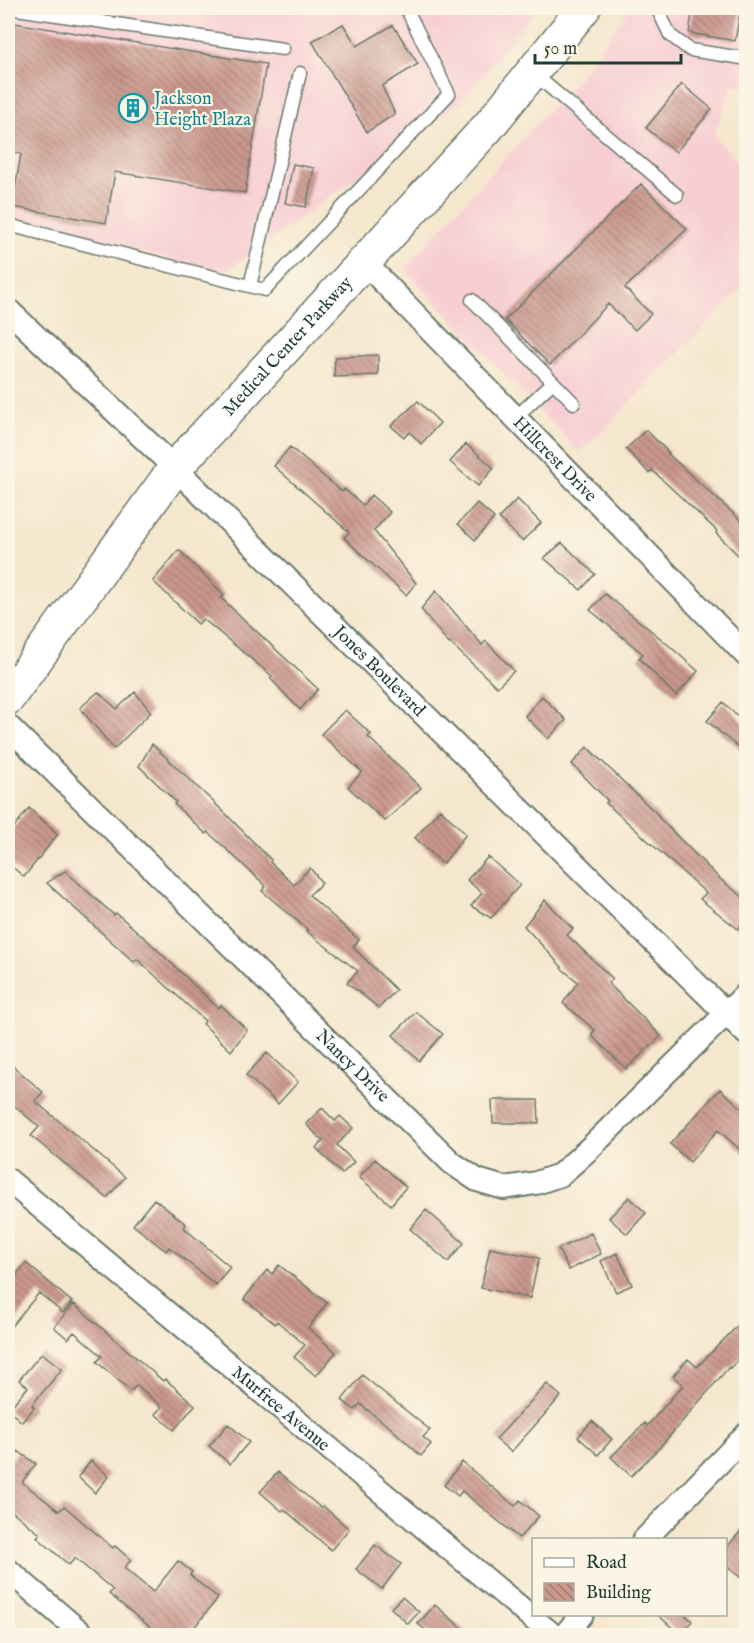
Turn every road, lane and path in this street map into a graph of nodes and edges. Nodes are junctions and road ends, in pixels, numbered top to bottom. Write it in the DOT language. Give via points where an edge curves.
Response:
graph roads {
  1 [pos="10,8"];
  2 [pos="406,8"];
  3 [pos="584,8"];
  4 [pos="657,8"];
  5 [pos="283,49"];
  6 [pos="747,53"];
  7 [pos="532,72"];
  8 [pos="300,73"];
  9 [pos="677,195"];
  10 [pos="8,225"];
  11 [pos="365,263"];
  12 [pos="250,286"];
  13 [pos="472,300"];
  14 [pos="8,310"];
  15 [pos="553,382"];
  16 [pos="574,403"];
  17 [pos="515,418"];
  18 [pos="176,468"];
  19 [pos="747,656"];
  20 [pos="8,698"];
  21 [pos="8,726"];
  22 [pos="747,994"];
  23 [pos="728,1015"];
  24 [pos="747,1033"];
  25 [pos="8,1180"];
  26 [pos="747,1435"];
  27 [pos="645,1538"];
  28 [pos="8,1570"];
  29 [pos="580,1616"];
  30 [pos="85,1635"];
  31 [pos="554,1635"];
  32 [pos="564,1635"];
  1 -- 5 [label="lane"];
  2 -- 12 [label="lane" via="449,94 265,290"];
  3 -- 7 [label="main road, Medical Center Parkway"];
  4 -- 6 [label="lane" via="670,35 690,50 742,58"];
  7 -- 9 [label="lane"];
  7 -- 11 [label="main road, Medical Center Parkway" via="488,127"];
  8 -- 12 [label="lane"];
  10 -- 12 [label="lane"];
  11 -- 17 [label="street, Hillcrest Drive"];
  11 -- 18 [label="main road, Medical Center Parkway"];
  13 -- 15 [label="lane"];
  14 -- 18 [label="street, Jones Boulevard"];
  15 -- 16 [label="lane"];
  15 -- 17 [label="lane"];
  17 -- 19 [label="street, Hillcrest Drive"];
  18 -- 20 [label="main road, Medical Center Parkway"];
  18 -- 23 [label="street, Jones Boulevard"];
  21 -- 23 [label="street, Nancy Drive" via="452,1163 477,1180 504,1188 560,1174"];
  22 -- 23 [label="street"];
  23 -- 24 [label="street, Jones Boulevard"];
  25 -- 31 [label="street, Murfree Avenue"];
  26 -- 27 [label="street"];
  28 -- 30 [label="street"];
  29 -- 32 [label="street"];
}
